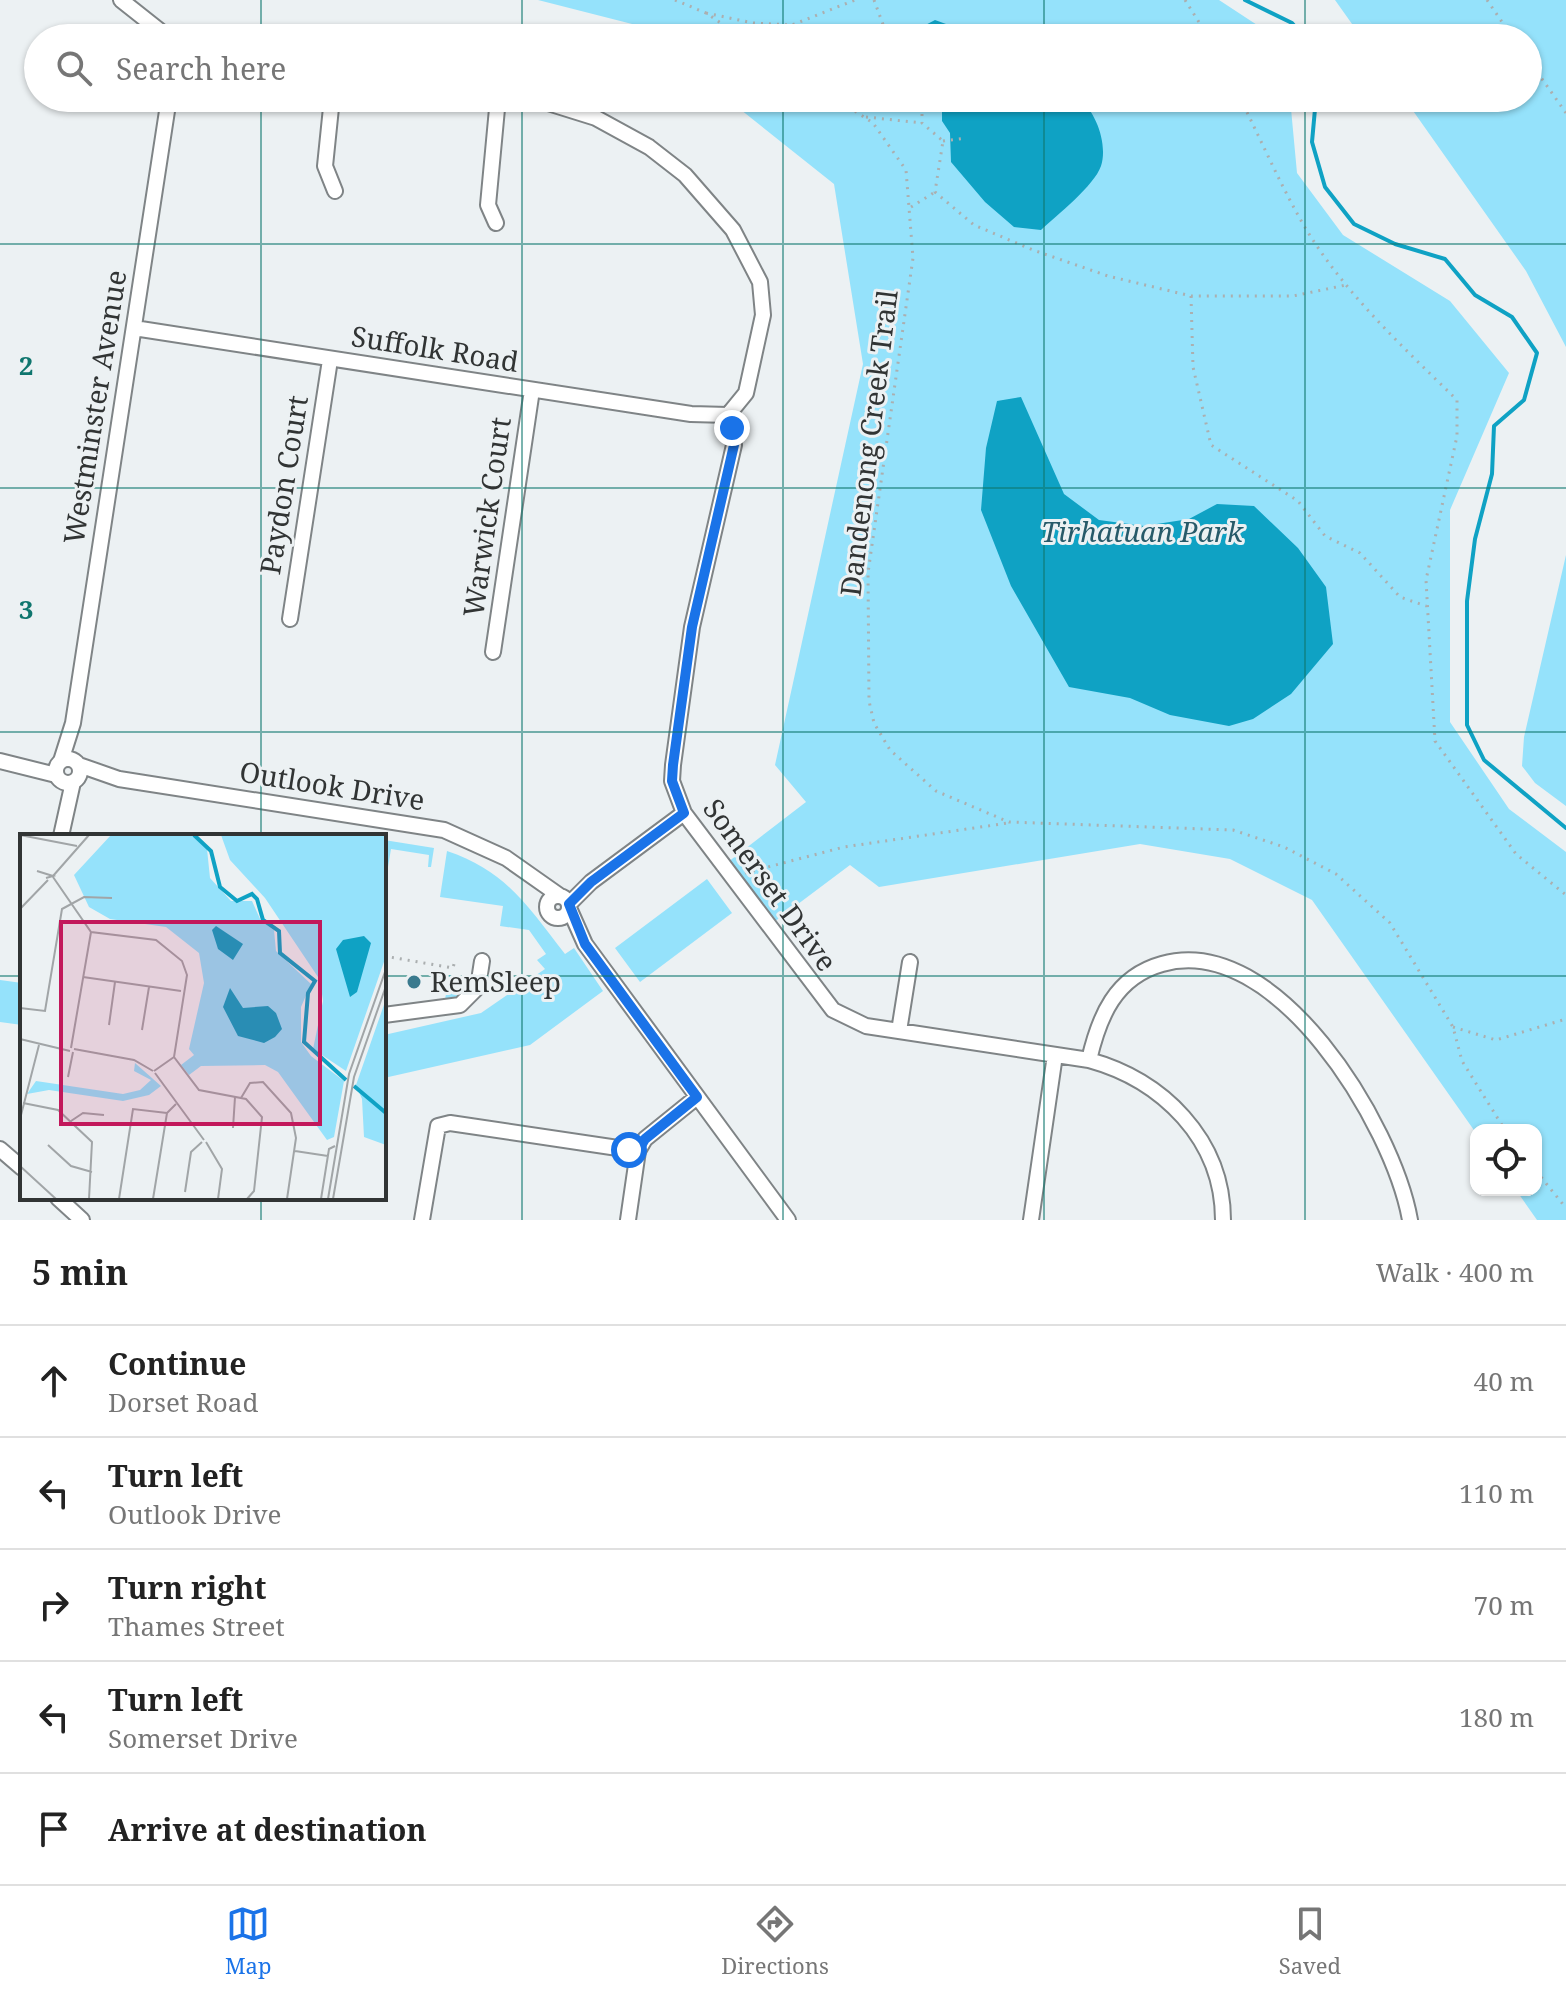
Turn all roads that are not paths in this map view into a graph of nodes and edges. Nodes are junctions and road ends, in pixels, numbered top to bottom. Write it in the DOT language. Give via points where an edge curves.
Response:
graph roads {
  1 [pos="121,0"];
  2 [pos="151,24"];
  3 [pos="167,112"];
  4 [pos="331,112"];
  5 [pos="497,112"];
  6 [pos="577,112"];
  7 [pos="335,191"];
  8 [pos="496,223"];
  9 [pos="134,328"];
  10 [pos="330,360"];
  11 [pos="532,390"];
  12 [pos="728,415"];
  13 [pos="290,619"];
  14 [pos="493,652"];
  15 [pos="7,762"];
  16 [pos="67,771"];
  17 [pos="684,813"];
  18 [pos="61,834"];
  19 [pos="561,905"];
  20 [pos="482,961"];
  21 [pos="910,962"];
  22 [pos="386,1015"];
  23 [pos="899,1031"];
  24 [pos="1055,1055"];
  25 [pos="1089,1060"];
  26 [pos="697,1097"];
  27 [pos="0,1149"];
  28 [pos="638,1151"];
  29 [pos="20,1166"];
  30 [pos="61,1200"];
  31 [pos="82,1220"];
  32 [pos="422,1220"];
  33 [pos="628,1220"];
  34 [pos="788,1220"];
  35 [pos="1031,1220"];
  36 [pos="1223,1220"];
  37 [pos="1410,1220"];
  1 -- 2 [label="street"];
  3 -- 9 [label="street, Westminster Avenue"];
  4 -- 7 [label="street" via="325,166"];
  5 -- 8 [label="street" via="488,205"];
  6 -- 12 [label="street" via="649,147 685,175 733,230 760,282 763,315 746,393"];
  9 -- 10 [label="street, Suffolk Road"];
  9 -- 16 [label="street, Westminster Avenue"];
  10 -- 11 [label="street, Suffolk Road"];
  10 -- 13 [label="street, Paydon Court"];
  11 -- 12 [label="street, Suffolk Road"];
  11 -- 14 [label="street, Warwick Court"];
  12 -- 17 [label="street, Somerset Drive" via="734,445 692,627 673,765 672,781"];
  15 -- 16 [label="street, Outlook Drive"];
  16 -- 18 [label="street, Westminster Avenue"];
  16 -- 19 [label="street, Outlook Drive" via="444,830 477,842 528,873"];
  17 -- 19 [label="street"];
  17 -- 23 [label="street, Somerset Drive" via="833,1010 866,1026"];
  19 -- 26 [label="street, Outlook Drive"];
  20 -- 22 [label="street" via="478,987 460,1005"];
  21 -- 23 [label="street"];
  23 -- 24 [label="street, Somerset Drive"];
  24 -- 25 [label="street, Somerset Drive"];
  24 -- 35 [label="street"];
  25 -- 36 [label="street, Somerset Drive" via="1118,1068 1155,1089 1185,1116 1217,1175"];
  25 -- 37 [label="street" via="1107,1005 1140,973 1186,959 1235,970 1299,1020 1360,1097 1388,1150"];
  26 -- 28 [label="street" via="645,1139"];
  26 -- 34 [label="street, Outlook Drive"];
  27 -- 29 [label="street"];
  28 -- 32 [label="street" via="450,1123 438,1126"];
  28 -- 33 [label="street"];
  30 -- 31 [label="street"];
}
